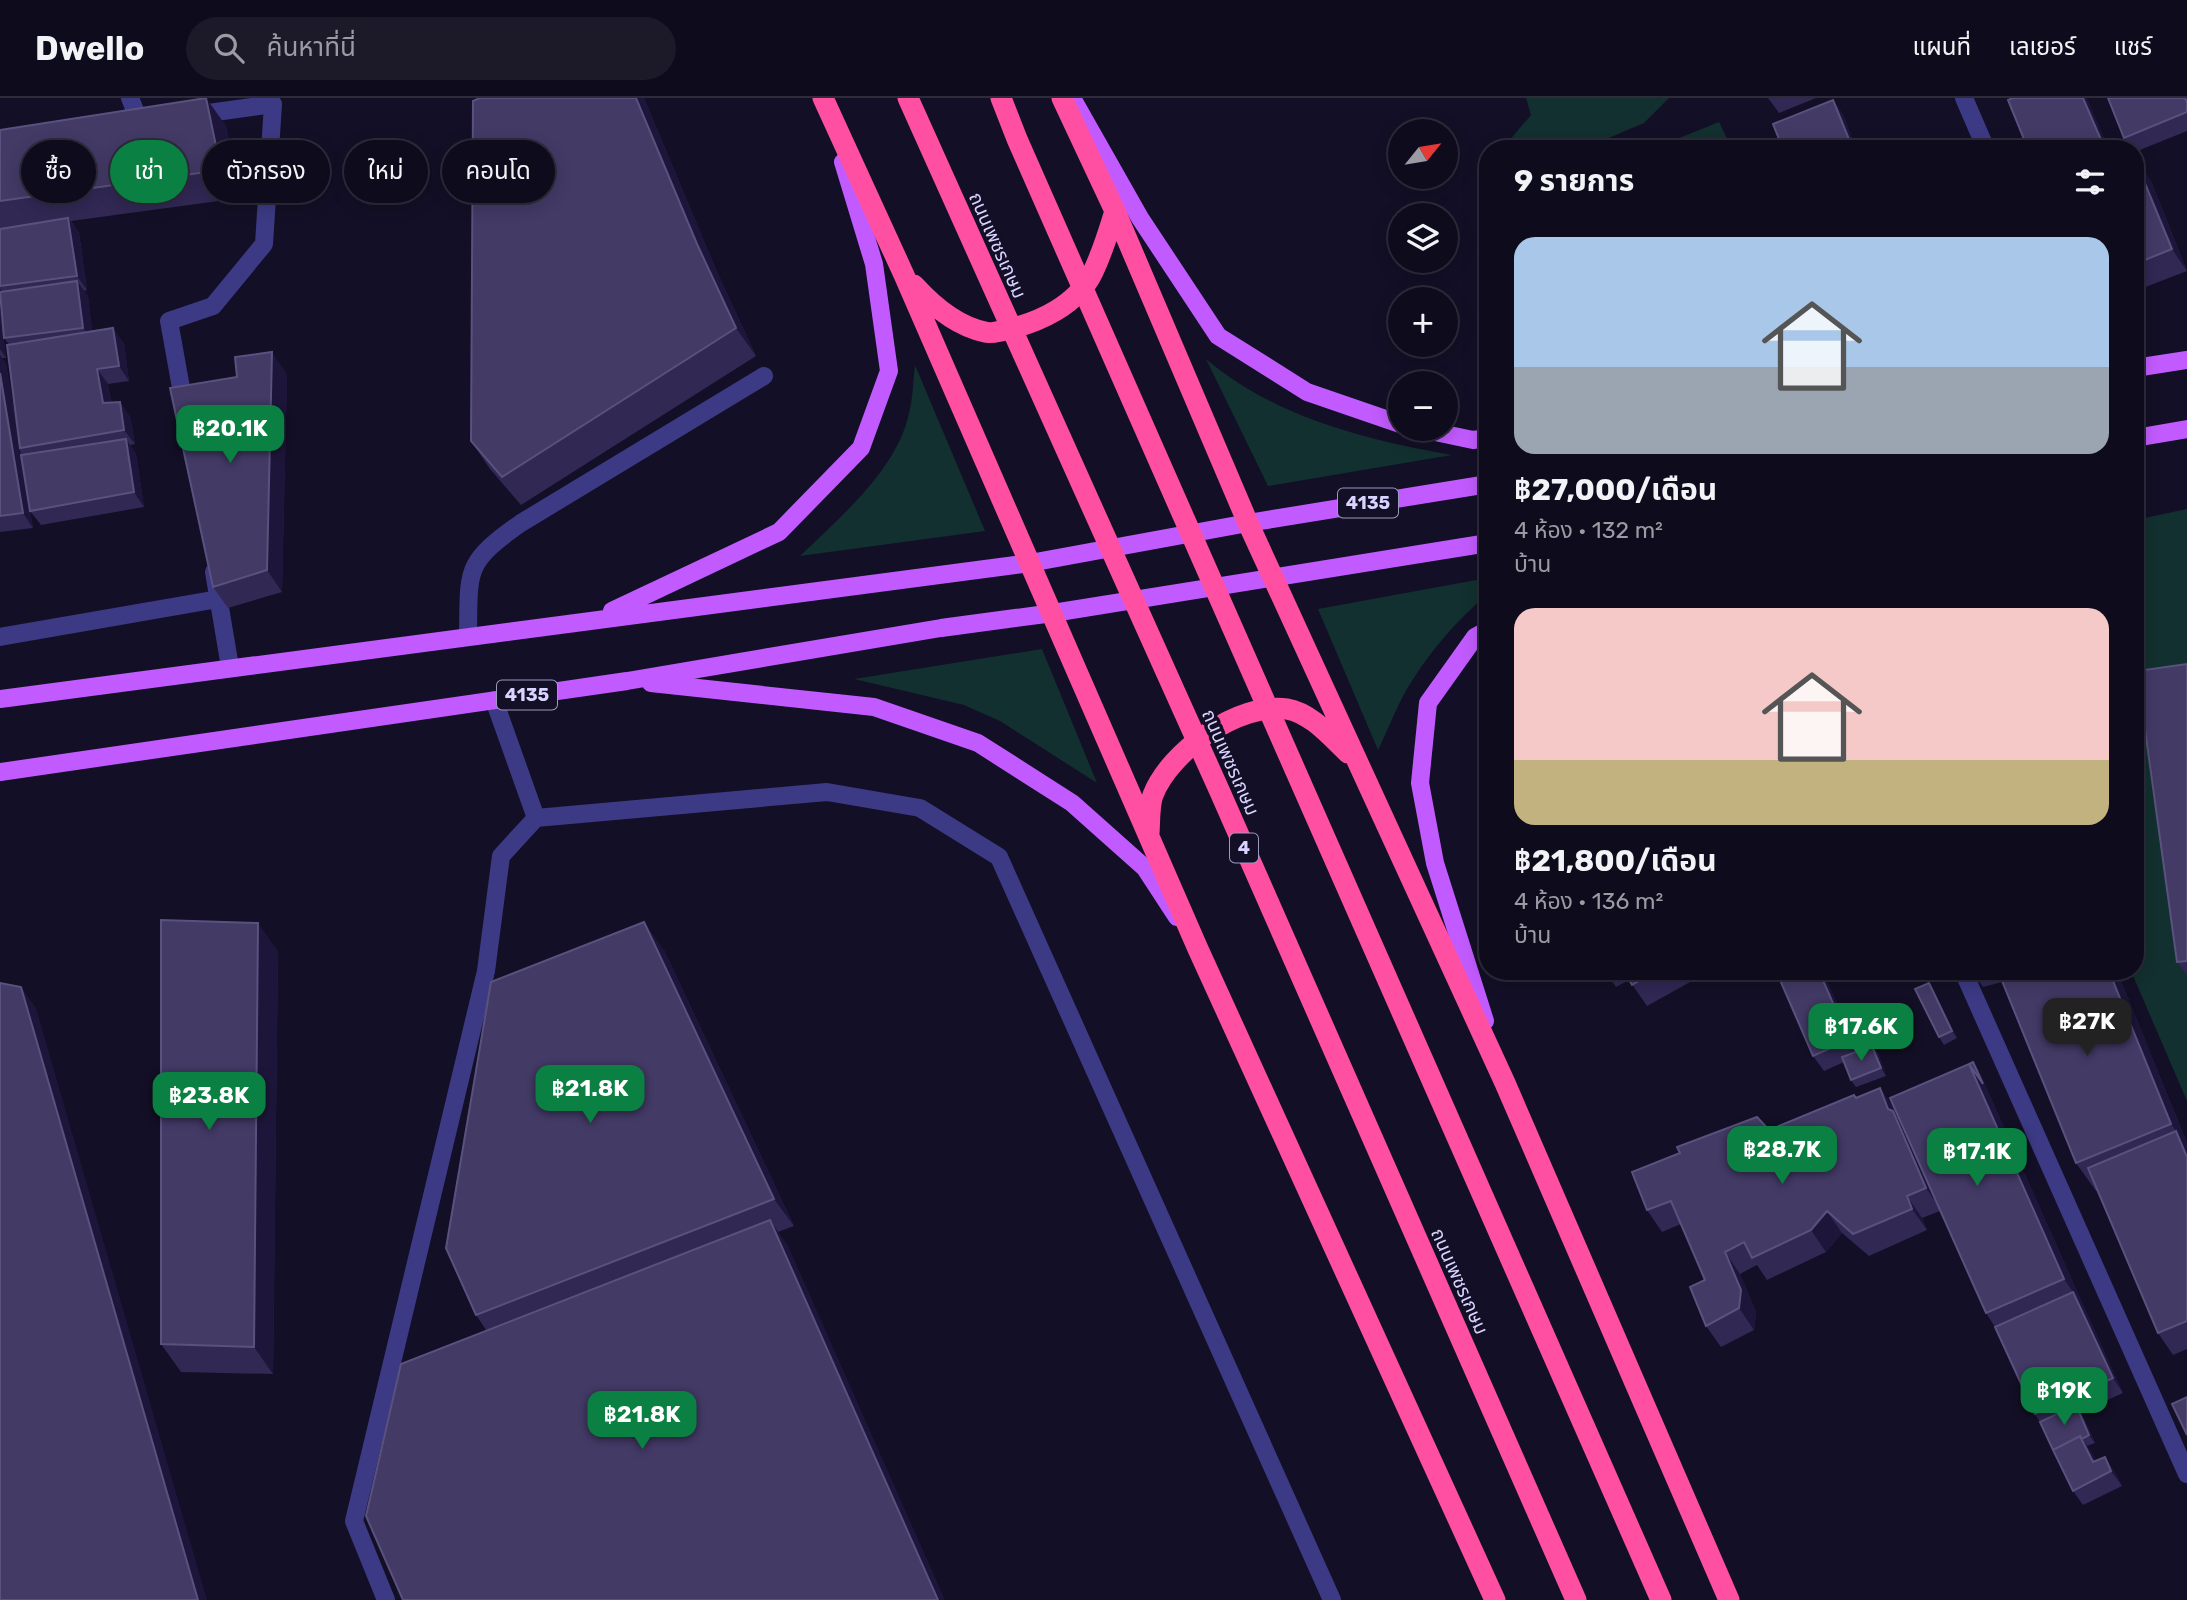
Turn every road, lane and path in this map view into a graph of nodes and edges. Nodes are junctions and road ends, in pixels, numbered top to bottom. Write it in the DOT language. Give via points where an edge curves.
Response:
graph roads {
  1 [pos="130,98"];
  2 [pos="822,98"];
  3 [pos="908,98"];
  4 [pos="1001,98"];
  5 [pos="1062,98"];
  6 [pos="1072,98"];
  7 [pos="1964,98"];
  8 [pos="273,101"];
  9 [pos="180,117"];
  10 [pos="141,123"];
  11 [pos="1982,140"];
  12 [pos="1115,211"];
  13 [pos="904,275"];
  14 [pos="2187,360"];
  15 [pos="2144,367"];
  16 [pos="764,376"];
  17 [pos="1388,420"];
  18 [pos="188,423"];
  19 [pos="2187,429"];
  20 [pos="2144,436"];
  21 [pos="1458,437"];
  22 [pos="1479,439"];
  23 [pos="1479,485"];
  24 [pos="1248,523"];
  25 [pos="1479,544"];
  26 [pos="211,558"];
  27 [pos="1030,563"];
  28 [pos="1272,576"];
  29 [pos="218,599"];
  30 [pos="1053,613"];
  31 [pos="596,619"];
  32 [pos="1479,635"];
  33 [pos="468,636"];
  34 [pos="0,637"];
  35 [pos="230,667"];
  36 [pos="627,681"];
  37 [pos="0,699"];
  38 [pos="494,700"];
  39 [pos="1357,761"];
  40 [pos="0,772"];
  41 [pos="536,818"];
  42 [pos="1149,835"];
  43 [pos="1198,949"];
  44 [pos="1967,980"];
  45 [pos="1505,1083"];
  46 [pos="2187,1474"];
  47 [pos="386,1600"];
  48 [pos="1332,1600"];
  49 [pos="1495,1600"];
  50 [pos="1576,1600"];
  51 [pos="1661,1600"];
  52 [pos="1729,1600"];
  1 -- 10 [label="street"];
  2 -- 13 [label="highway"];
  2 -- 31 [label="main road" via="874,264 889,370 861,448 779,532"];
  3 -- 50 [label="highway, ถนนเพชรเกษม / 4, bridge"];
  4 -- 51 [label="highway, bridge"];
  5 -- 12 [label="highway"];
  6 -- 17 [label="main road" via="1140,218 1218,336 1307,392"];
  7 -- 11 [label="street"];
  8 -- 9 [label="street"];
  8 -- 18 [label="street" via="264,244 212,306 169,321"];
  12 -- 13 [label="highway" via="1093,273 1073,298 1027,325 988,334 960,324"];
  12 -- 24 [label="highway"];
  13 -- 27 [label="highway"];
  14 -- 15 [label="main road"];
  16 -- 33 [label="street" via="521,523 485,550 469,579"];
  19 -- 20 [label="main road"];
  21 -- 22 [label="main road"];
  23 -- 24 [label="main road, 4135"];
  24 -- 27 [label="main road, 4135"];
  24 -- 28 [label="highway"];
  25 -- 28 [label="main road, 4135"];
  26 -- 29 [label="street"];
  27 -- 30 [label="highway"];
  27 -- 31 [label="main road, 4135"];
  28 -- 30 [label="main road, 4135"];
  28 -- 39 [label="highway"];
  29 -- 34 [label="street"];
  29 -- 35 [label="street"];
  30 -- 36 [label="main road, 4135"];
  30 -- 42 [label="highway"];
  31 -- 33 [label="main road, 4135"];
  32 -- 45 [label="main road" via="1428,703 1419,783 1435,863"];
  33 -- 35 [label="main road, 4135"];
  35 -- 37 [label="main road, 4135"];
  36 -- 38 [label="main road, 4135"];
  36 -- 43 [label="main road" via="874,707 978,743 1072,803 1145,868"];
  38 -- 40 [label="main road, 4135"];
  38 -- 41 [label="street"];
  39 -- 42 [label="highway" via="1310,719 1287,709 1253,712 1214,728 1170,766 1152,796"];
  39 -- 45 [label="highway"];
  41 -- 47 [label="street" via="501,856 485,971 354,1521"];
  41 -- 48 [label="street" via="827,792 920,808 999,857"];
  42 -- 43 [label="highway"];
  43 -- 49 [label="highway"];
  44 -- 46 [label="street"];
  45 -- 52 [label="highway"];
}
